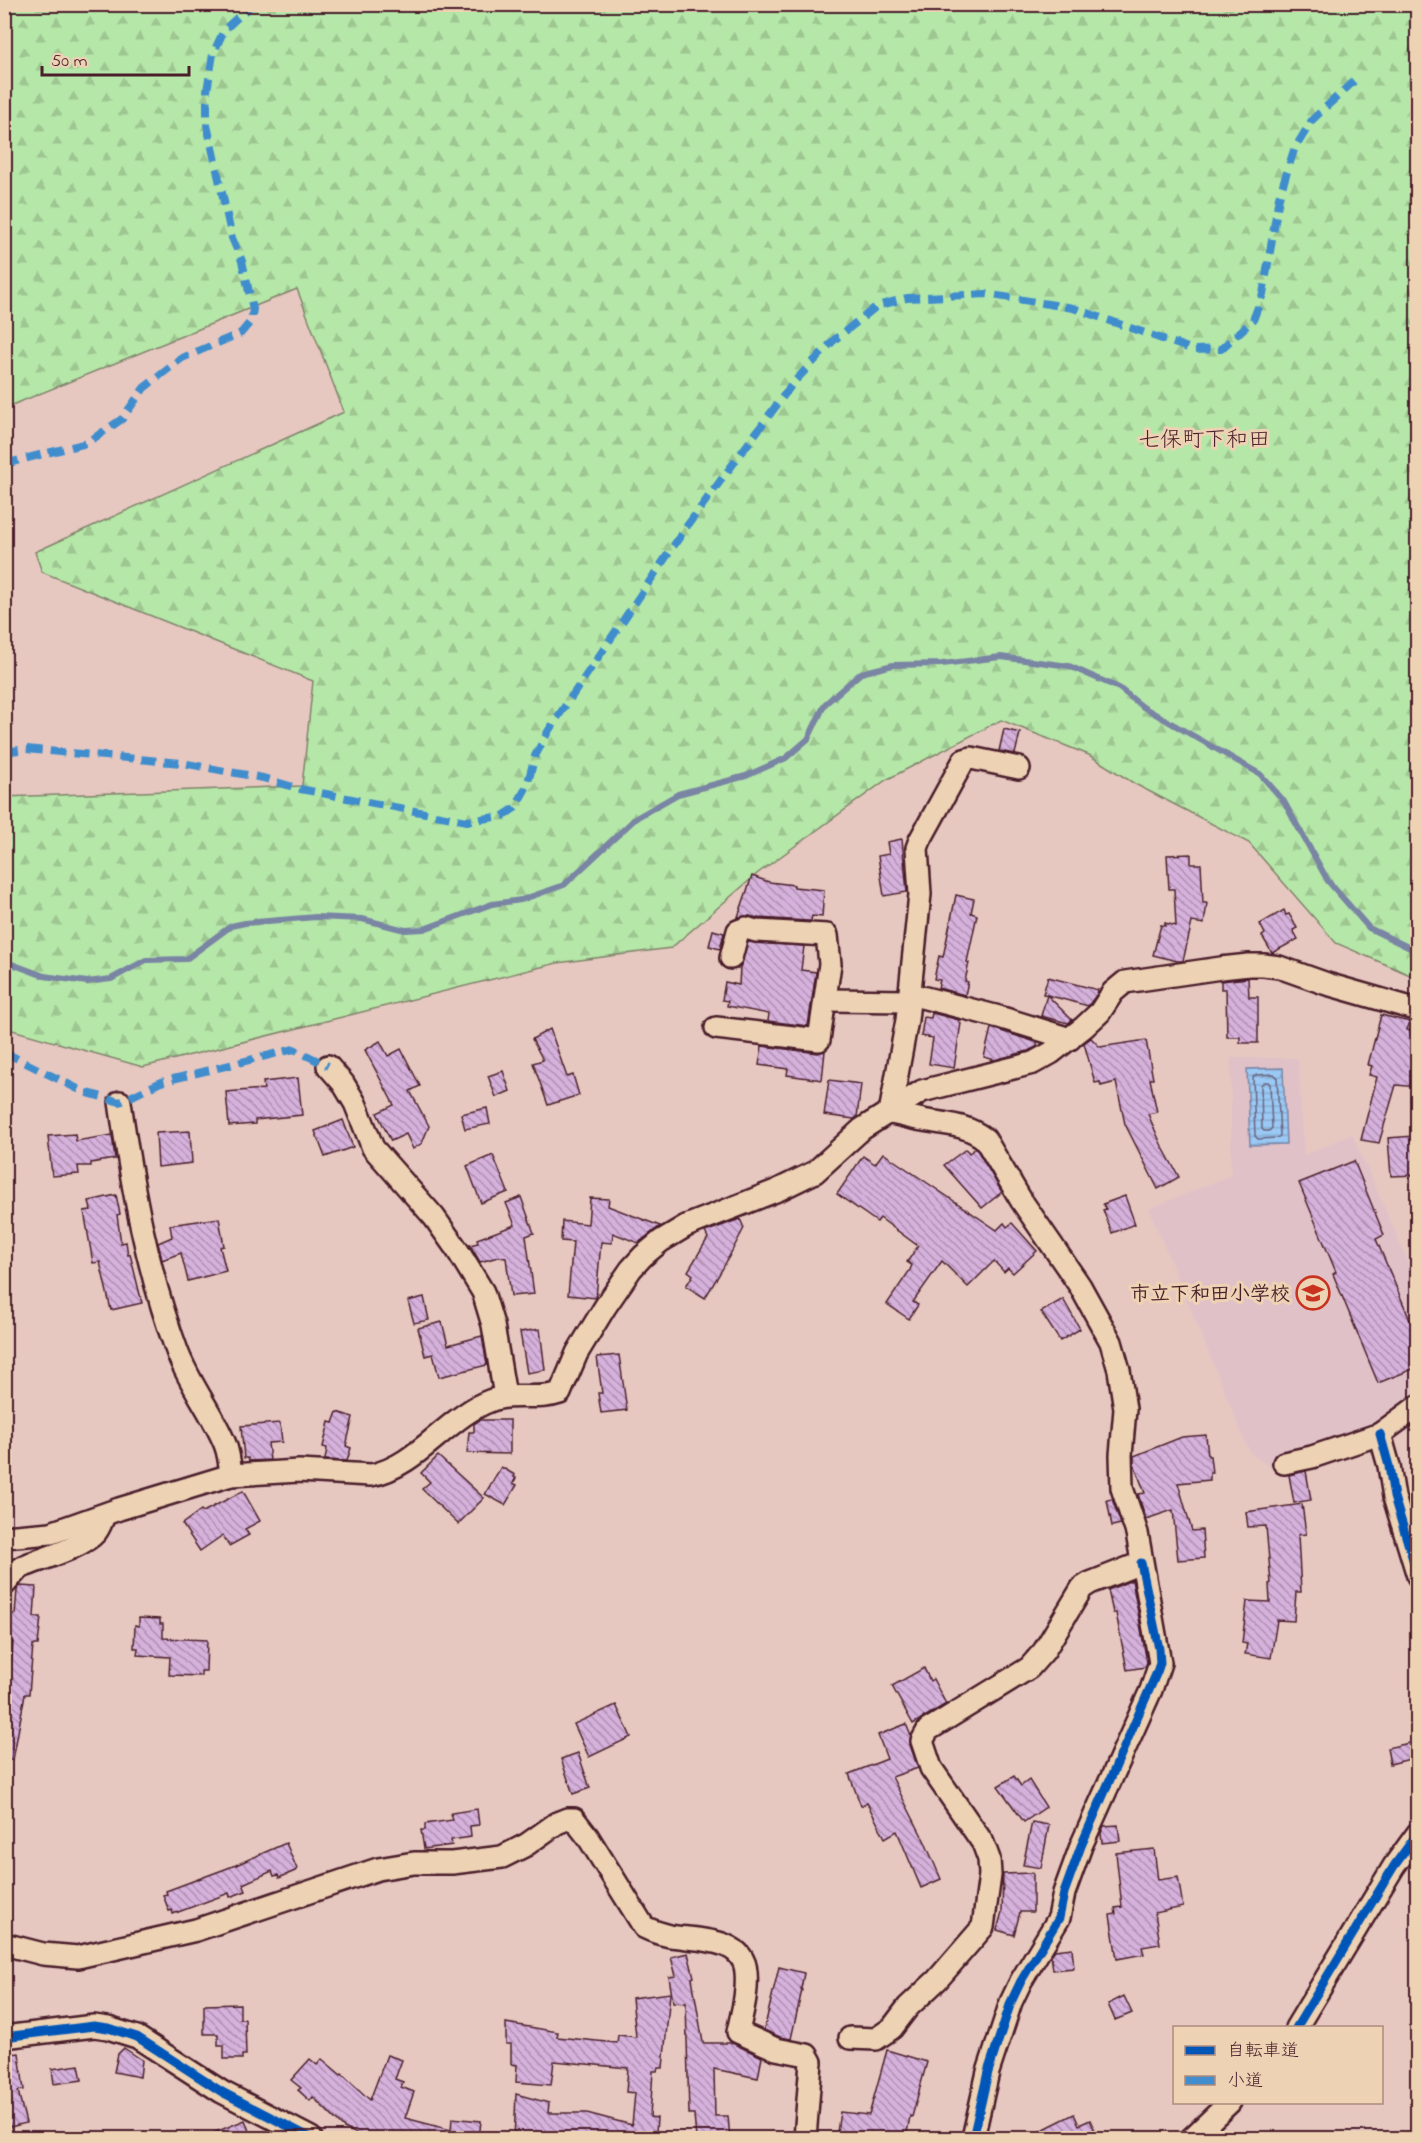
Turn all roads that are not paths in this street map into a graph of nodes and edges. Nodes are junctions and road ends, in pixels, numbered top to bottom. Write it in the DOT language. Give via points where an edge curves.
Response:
graph roads {
  1 [pos="1019,768"];
  2 [pos="731,958"];
  3 [pos="909,998"];
  4 [pos="826,1000"];
  5 [pos="1418,1010"];
  6 [pos="716,1028"];
  7 [pos="1070,1039"];
  8 [pos="328,1066"];
  9 [pos="120,1102"];
  10 [pos="890,1113"];
  11 [pos="505,1396"];
  12 [pos="1418,1406"];
  13 [pos="1380,1434"];
  14 [pos="1284,1463"];
  15 [pos="231,1475"];
  16 [pos="104,1515"];
  17 [pos="4,1537"];
  18 [pos="1141,1563"];
  19 [pos="1418,1576"];
  20 [pos="4,1585"];
  21 [pos="1418,1833"];
  22 [pos="4,1944"];
  23 [pos="1297,2026"];
  24 [pos="4,2037"];
  25 [pos="850,2038"];
  26 [pos="1229,2104"];
  27 [pos="310,2139"];
  28 [pos="804,2139"];
  29 [pos="973,2139"];
  30 [pos="1192,2139"];
  1 -- 3 [label="street" via="964,760 920,840 920,894"];
  2 -- 4 [label="street" via="738,931 746,928 827,935 830,964"];
  3 -- 4 [label="street"];
  3 -- 7 [label="street" via="1036,1027"];
  3 -- 10 [label="street" via="902,1060"];
  4 -- 6 [label="street" via="819,1040"];
  5 -- 7 [label="street" via="1279,967 1249,965 1125,982"];
  7 -- 10 [label="street" via="1033,1063 922,1091"];
  8 -- 11 [label="street" via="355,1103 373,1148 434,1217 483,1292"];
  9 -- 15 [label="street" via="142,1232 168,1324 184,1369 226,1445"];
  10 -- 11 [label="street" via="862,1129 810,1175 686,1226 662,1241 631,1269 605,1307 577,1353 560,1393"];
  10 -- 18 [label="street" via="959,1125 985,1139 1101,1323 1111,1342 1120,1377 1125,1408 1120,1455 1122,1488 1137,1533"];
  11 -- 15 [label="street" via="463,1415 386,1472 371,1475 275,1471"];
  12 -- 13 [label="street"];
  13 -- 14 [label="street"];
  13 -- 19 [label="street"];
  15 -- 16 [label="street"];
  16 -- 17 [label="street" via="51,1533"];
  16 -- 20 [label="street" via="91,1537 24,1566"];
  18 -- 25 [label="street" via="1082,1588 1044,1651 1029,1668 928,1730 922,1741 931,1768 983,1843 989,1859 983,1927 892,2028 876,2039"];
  18 -- 29 [label="street" via="1160,1663 1082,1846 1059,1918 1011,2002 988,2072"];
  21 -- 23 [label="street"];
  22 -- 28 [label="street" via="78,1958 196,1930 378,1869 502,1857 557,1823 574,1820 644,1927 670,1936 732,1947 744,1961 745,1993 738,2032 776,2049 807,2055 811,2062"];
  24 -- 27 [label="street" via="94,2026 123,2032"];
  26 -- 30 [label="street"];
}
